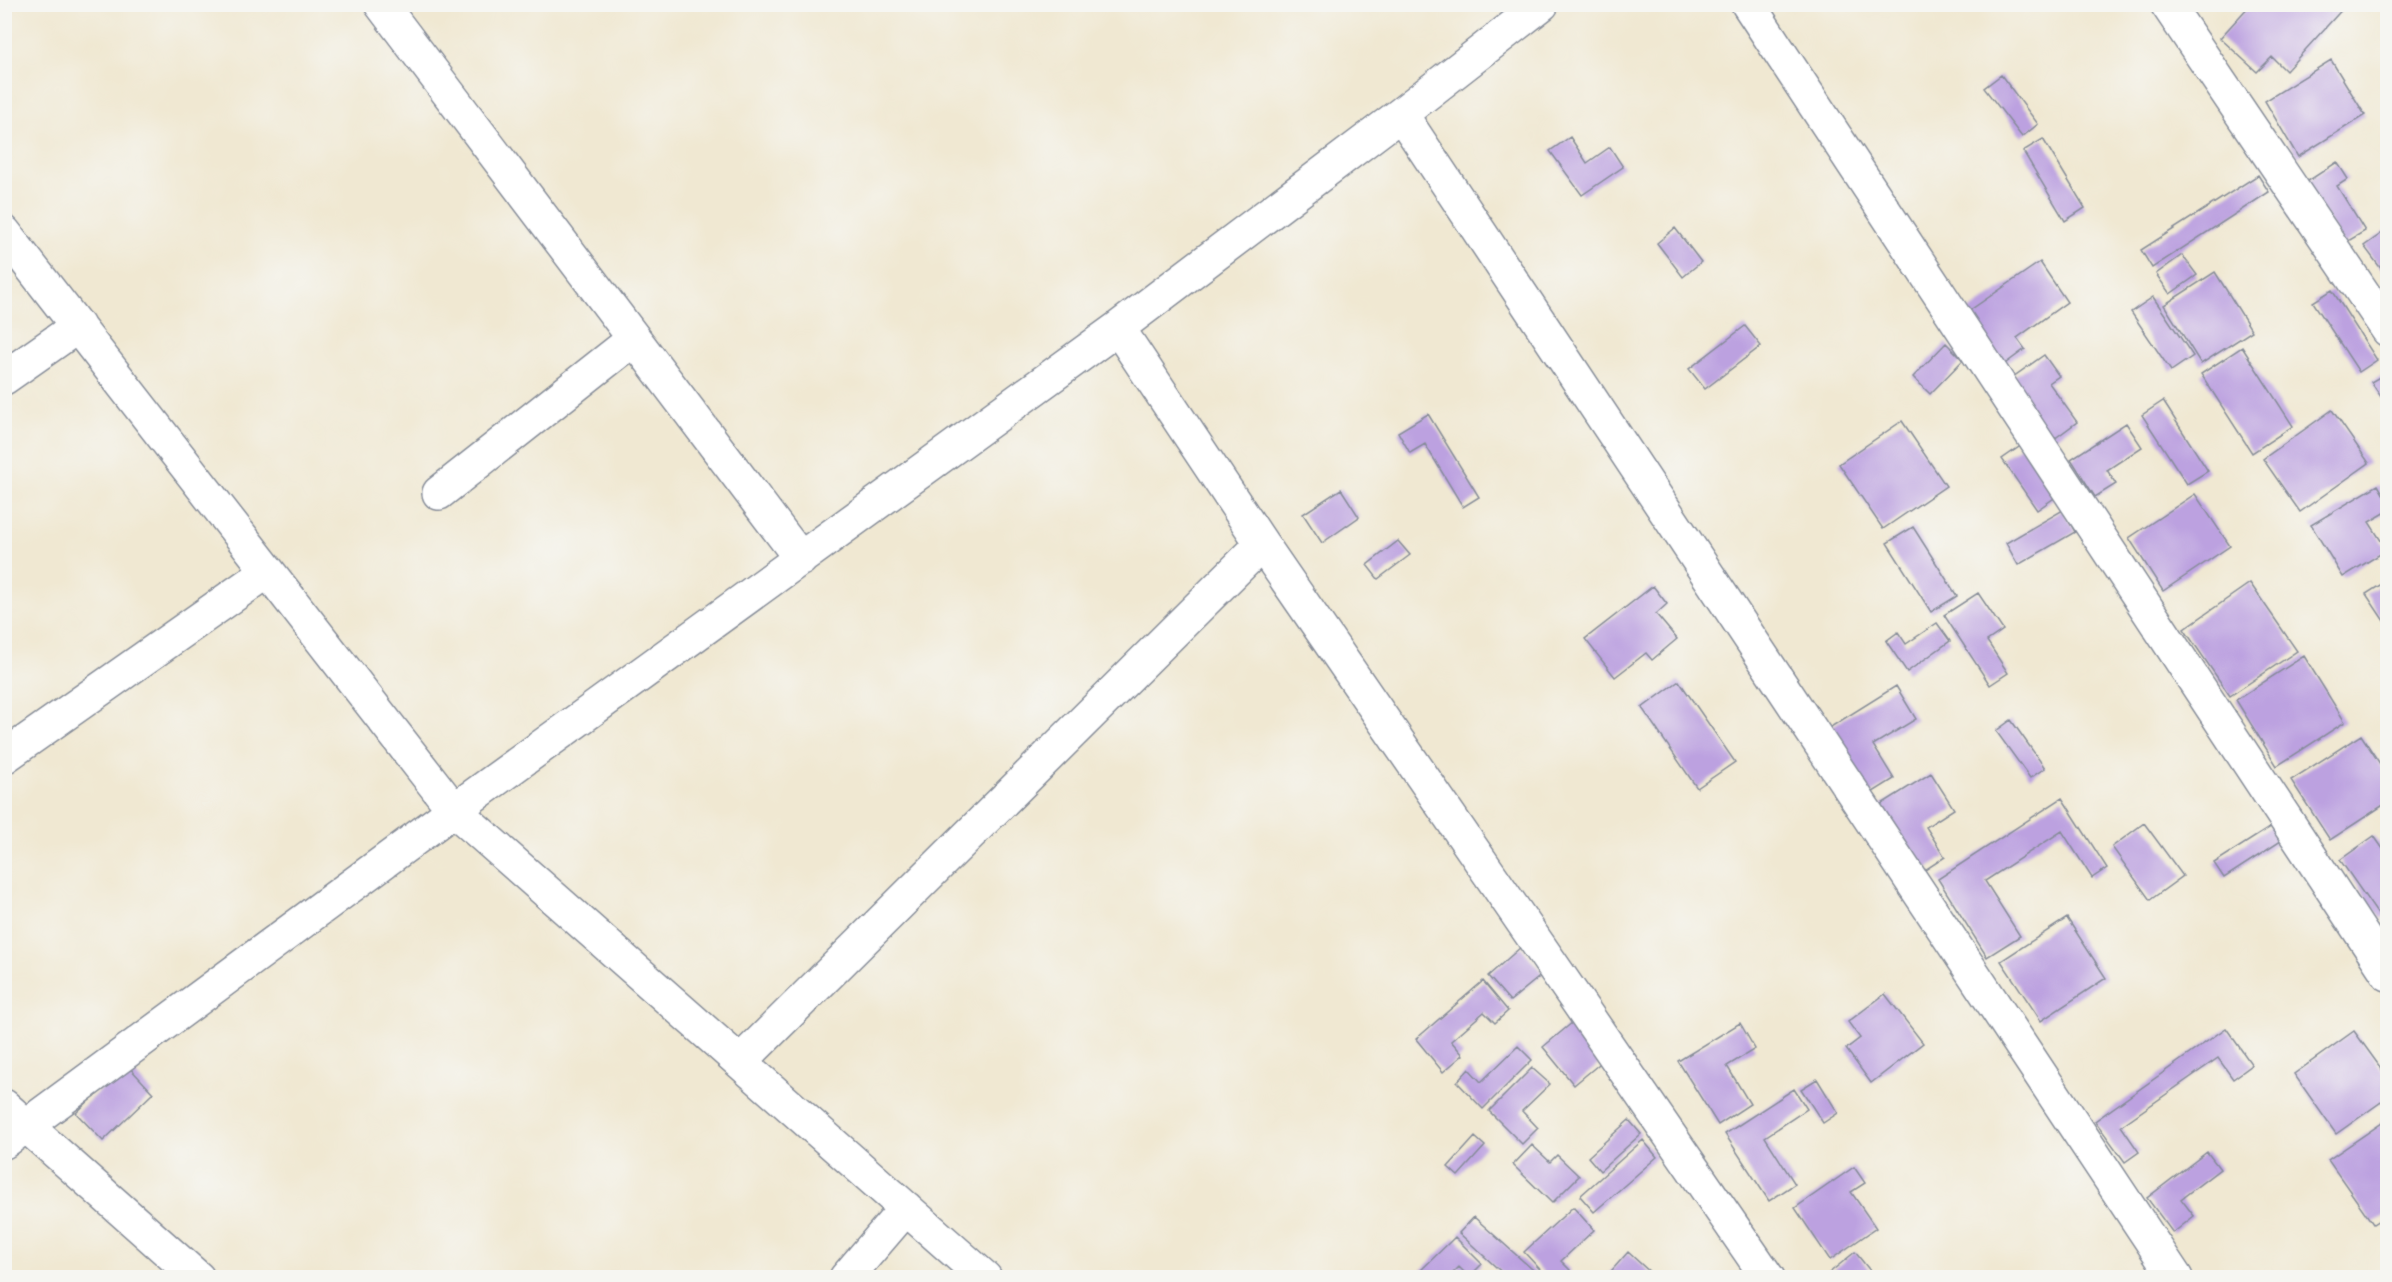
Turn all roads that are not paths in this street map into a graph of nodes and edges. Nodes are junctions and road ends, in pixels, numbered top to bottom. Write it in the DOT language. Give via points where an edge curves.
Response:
graph roads {
  1 [pos="381,4"];
  2 [pos="1542,4"];
  3 [pos="1748,4"];
  4 [pos="2167,4"];
  5 [pos="1401,114"];
  6 [pos="4,232"];
  7 [pos="78,326"];
  8 [pos="1118,328"];
  9 [pos="2388,330"];
  10 [pos="634,339"];
  11 [pos="4,378"];
  12 [pos="439,493"];
  13 [pos="1262,544"];
  14 [pos="801,559"];
  15 [pos="268,570"];
  16 [pos="4,757"];
  17 [pos="454,810"];
  18 [pos="2388,974"];
  19 [pos="740,1062"];
  20 [pos="12,1125"];
  21 [pos="906,1208"];
  22 [pos="198,1278"];
  23 [pos="846,1278"];
  24 [pos="985,1278"];
  25 [pos="1768,1278"];
  26 [pos="2176,1278"];
  1 -- 10 [label="street"];
  2 -- 5 [label="street"];
  3 -- 18 [label="street"];
  4 -- 9 [label="street"];
  5 -- 8 [label="street"];
  5 -- 26 [label="street"];
  6 -- 7 [label="street"];
  7 -- 11 [label="street"];
  7 -- 15 [label="street"];
  8 -- 13 [label="street"];
  8 -- 14 [label="street"];
  10 -- 12 [label="street"];
  10 -- 14 [label="street"];
  13 -- 19 [label="street"];
  13 -- 25 [label="street"];
  14 -- 17 [label="street"];
  15 -- 16 [label="street"];
  15 -- 17 [label="street"];
  17 -- 19 [label="street"];
  17 -- 20 [label="street"];
  19 -- 21 [label="street"];
  20 -- 22 [label="street"];
  21 -- 23 [label="street"];
  21 -- 24 [label="street"];
}
